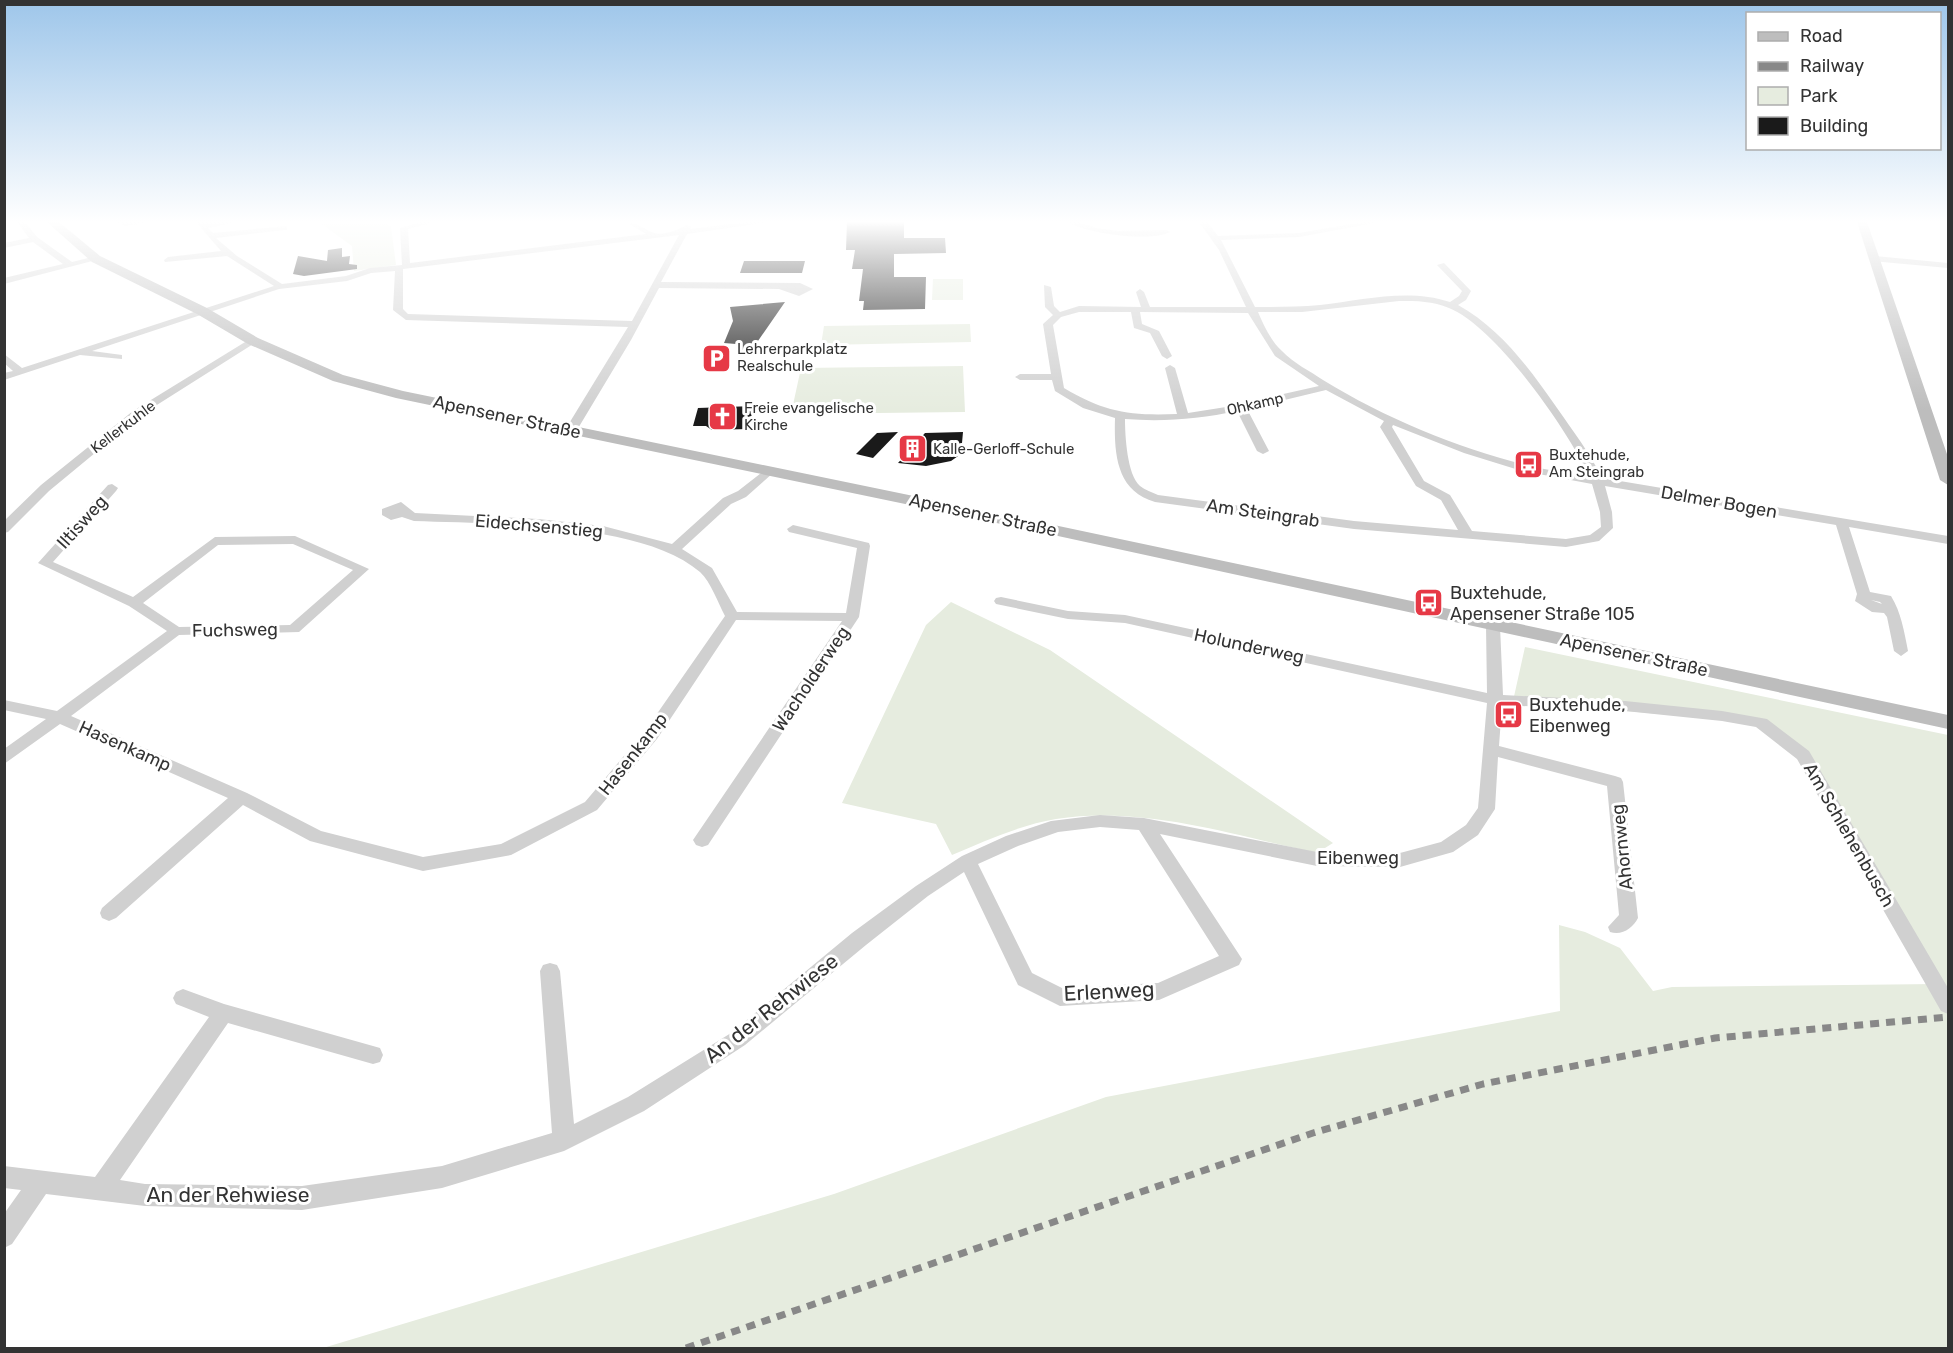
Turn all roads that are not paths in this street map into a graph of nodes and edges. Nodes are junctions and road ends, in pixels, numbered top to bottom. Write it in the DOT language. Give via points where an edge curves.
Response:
graph roads {
  1 [pos="149,285"];
  2 [pos="290,285"];
  3 [pos="401,285"];
  4 [pos="656,285"];
  5 [pos="1240,285"];
  6 [pos="1461,285"];
  7 [pos="1884,285"];
  8 [pos="278,287"];
  9 [pos="1047,287"];
  10 [pos="1140,292"];
  11 [pos="1451,305"];
  12 [pos="1135,309"];
  13 [pos="1146,309"];
  14 [pos="1251,309"];
  15 [pos="202,311"];
  16 [pos="1058,315"];
  17 [pos="635,324"];
  18 [pos="253,341"];
  19 [pos="76,352"];
  20 [pos="1167,356"];
  21 [pos="4,357"];
  22 [pos="118,357"];
  23 [pos="1170,368"];
  24 [pos="21,371"];
  25 [pos="4,376"];
  26 [pos="1020,376"];
  27 [pos="1057,377"];
  28 [pos="1327,387"];
  29 [pos="1241,408"];
  30 [pos="1183,416"];
  31 [pos="1120,417"];
  32 [pos="1390,420"];
  33 [pos="571,430"];
  34 [pos="1263,451"];
  35 [pos="763,470"];
  36 [pos="1948,480"];
  37 [pos="1597,481"];
  38 [pos="112,488"];
  39 [pos="402,513"];
  40 [pos="1842,523"];
  41 [pos="4,529"];
  42 [pos="793,529"];
  43 [pos="1467,534"];
  44 [pos="1948,540"];
  45 [pos="674,549"];
  46 [pos="1001,601"];
  47 [pos="134,603"];
  48 [pos="732,616"];
  49 [pos="852,617"];
  50 [pos="1493,626"];
  51 [pos="176,631"];
  52 [pos="1901,651"];
  53 [pos="1495,700"];
  54 [pos="4,705"];
  55 [pos="58,717"];
  56 [pos="1948,722"];
  57 [pos="1491,749"];
  58 [pos="4,758"];
  59 [pos="241,796"];
  60 [pos="1144,824"];
  61 [pos="702,840"];
  62 [pos="968,861"];
  63 [pos="109,914"];
  64 [pos="1617,927"];
  65 [pos="550,971"];
  66 [pos="183,998"];
  67 [pos="1948,1005"];
  68 [pos="223,1013"];
  69 [pos="373,1055"];
  70 [pos="564,1140"];
  71 [pos="4,1177"];
  72 [pos="40,1182"];
  73 [pos="101,1189"];
  74 [pos="4,1236"];
  1 -- 15 [label="main road, Apensener Straße"];
  2 -- 8 [label="street"];
  3 -- 17 [label="street" via="398,310 406,317"];
  4 -- 17 [label="street"];
  5 -- 14 [label="street, Delmer Bogen"];
  6 -- 11 [label="street" via="1467,291"];
  7 -- 36 [label="main road"];
  8 -- 15 [label="street"];
  9 -- 16 [label="street" via="1050,307"];
  10 -- 13 [label="street"];
  11 -- 14 [label="street" via="1409,298 1303,309"];
  11 -- 37 [label="street" via="1474,317 1517,359 1580,446"];
  12 -- 13 [label="street"];
  12 -- 16 [label="street" via="1079,309"];
  12 -- 20 [label="street" via="1137,326 1154,331"];
  13 -- 14 [label="street"];
  14 -- 28 [label="street, Delmer Bogen" via="1277,354"];
  15 -- 18 [label="main road, Apensener Straße"];
  15 -- 19 [label="street"];
  16 -- 27 [label="street, Ohkamp" via="1048,324"];
  17 -- 33 [label="street"];
  18 -- 33 [label="main road, Apensener Straße" via="338,378"];
  18 -- 41 [label="street, Kellerkuhle" via="137,413 45,488"];
  19 -- 22 [label="street"];
  19 -- 24 [label="street"];
  21 -- 24 [label="street"];
  23 -- 30 [label="street"];
  24 -- 25 [label="street"];
  26 -- 27 [label="street"];
  27 -- 31 [label="street, Ohkamp" via="1059,389 1076,403"];
  28 -- 29 [label="street, Ohkamp"];
  28 -- 32 [label="street, Delmer Bogen"];
  29 -- 30 [label="street, Ohkamp"];
  29 -- 34 [label="street"];
  30 -- 31 [label="street, Ohkamp"];
  31 -- 43 [label="street, Am Steingrab" via="1130,479 1134,487 1155,498 1354,525"];
  32 -- 37 [label="street, Delmer Bogen" via="1463,451 1526,469"];
  32 -- 43 [label="street" via="1386,427 1420,483 1446,498"];
  33 -- 35 [label="main road, Apensener Straße"];
  35 -- 45 [label="street" via="742,494 726,501"];
  35 -- 50 [label="main road, Apensener Straße"];
  37 -- 40 [label="street, Delmer Bogen"];
  37 -- 43 [label="street, Am Steingrab" via="1607,528 1594,538 1566,543"];
  38 -- 47 [label="street, Iltisweg" via="45,563"];
  39 -- 45 [label="street, Eidechsenstieg" via="603,530"];
  40 -- 44 [label="street, Delmer Bogen"];
  40 -- 52 [label="street" via="1864,595 1861,598 1866,604 1888,609 1894,616"];
  42 -- 49 [label="street" via="864,546"];
  45 -- 48 [label="street" via="707,571"];
  46 -- 53 [label="street, Holunderweg" via="1068,615 1125,619"];
  47 -- 51 [label="street, Fuchsweg"];
  47 -- 51 [label="street, Fuchsweg" via="215,541 295,540 362,569 294,629"];
  48 -- 49 [label="street, Wacholderweg"];
  48 -- 59 [label="street, Hasenkamp" via="644,744 591,806 505,850 423,864 316,836"];
  49 -- 61 [label="street, Wacholderweg"];
  50 -- 53 [label="street, Eibenweg"];
  50 -- 56 [label="main road, Apensener Straße"];
  51 -- 55 [label="street, Fuchsweg"];
  53 -- 57 [label="street, Eibenweg"];
  53 -- 67 [label="street, Am Schlehenbusch" via="1625,706 1761,723 1803,755"];
  54 -- 55 [label="street, Hasenkamp"];
  55 -- 58 [label="street, Fuchsweg"];
  55 -- 59 [label="street, Hasenkamp"];
  57 -- 60 [label="street, Eibenweg" via="1486,809 1472,830 1447,847 1400,860 1317,860"];
  57 -- 64 [label="street, Ahornweg" via="1615,782 1629,918"];
  59 -- 63 [label="street"];
  60 -- 62 [label="street, Eibenweg" via="1100,821 1057,826"];
  60 -- 62 [label="street, Erlenweg" via="1232,958 1159,991 1060,998 1025,979"];
  62 -- 70 [label="street, An der Rehwiese" via="859,939 738,1039 636,1104"];
  65 -- 70 [label="street"];
  66 -- 68 [label="street"];
  68 -- 69 [label="street"];
  68 -- 73 [label="street"];
  70 -- 73 [label="street, An der Rehwiese" via="442,1177 302,1198 145,1195"];
  71 -- 72 [label="street, An der Rehwiese"];
  72 -- 73 [label="street, An der Rehwiese"];
  72 -- 74 [label="street"];
}
